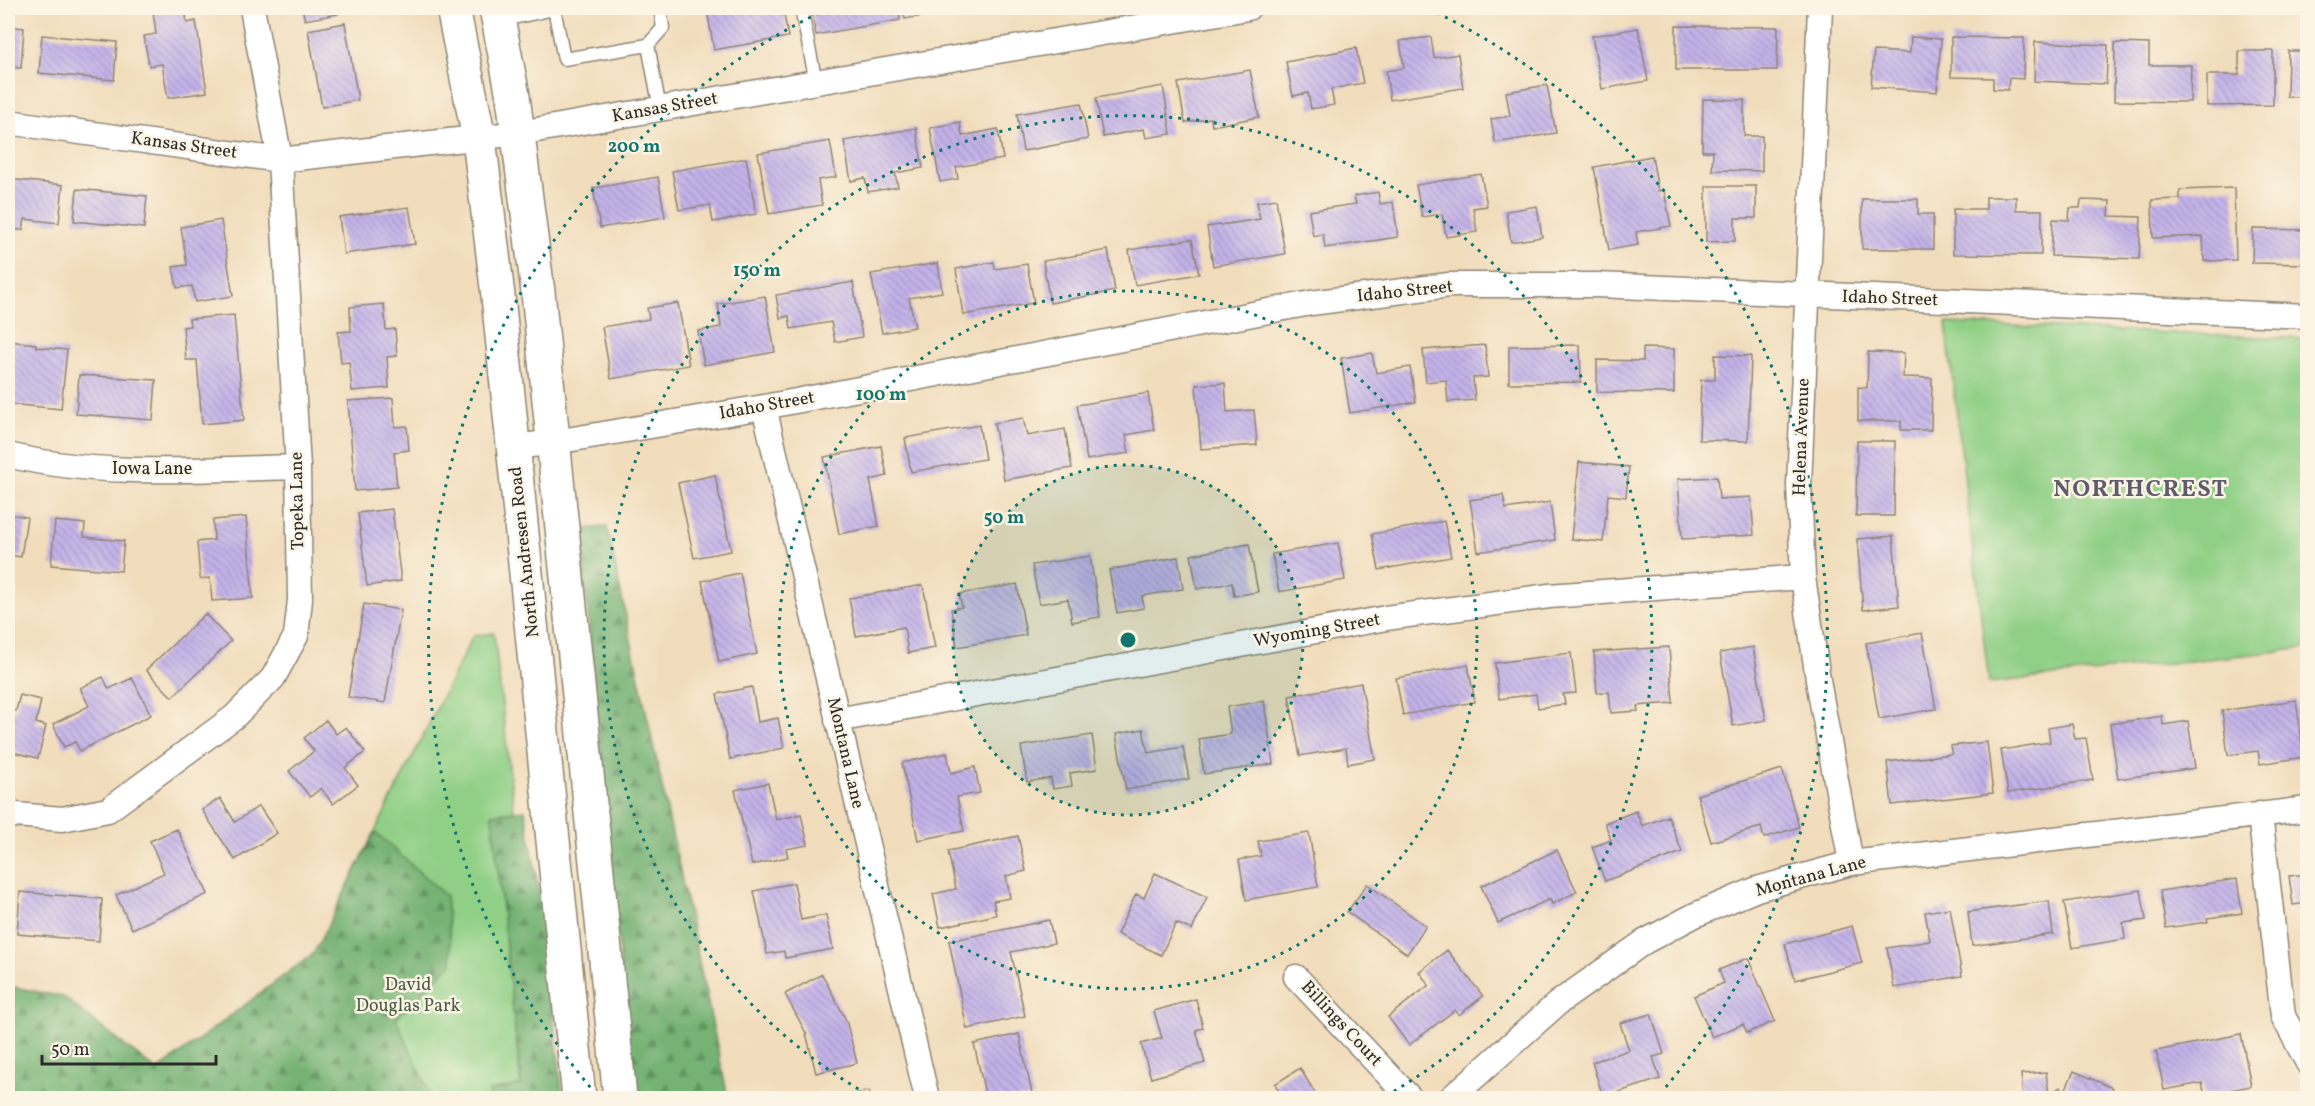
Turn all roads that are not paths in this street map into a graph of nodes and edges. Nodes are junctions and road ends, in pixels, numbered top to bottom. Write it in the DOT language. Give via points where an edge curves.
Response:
graph roads {
  1 [pos="252,8"];
  2 [pos="453,8"];
  3 [pos="554,8"];
  4 [pos="660,8"];
  5 [pos="801,8"];
  6 [pos="1248,8"];
  7 [pos="1820,8"];
  8 [pos="497,14"];
  9 [pos="1170,14"];
  10 [pos="648,45"];
  11 [pos="816,82"];
  12 [pos="660,109"];
  13 [pos="8,122"];
  14 [pos="519,134"];
  15 [pos="479,138"];
  16 [pos="280,160"];
  17 [pos="1807,296"];
  18 [pos="2307,316"];
  19 [pos="764,407"];
  20 [pos="555,442"];
  21 [pos="515,447"];
  22 [pos="8,455"];
  23 [pos="298,466"];
  24 [pos="1803,577"];
  25 [pos="837,720"];
  26 [pos="2307,809"];
  27 [pos="8,812"];
  28 [pos="2260,814"];
  29 [pos="1851,863"];
  30 [pos="1296,976"];
  31 [pos="2307,1063"];
  32 [pos="579,1098"];
  33 [pos="620,1098"];
  34 [pos="927,1098"];
  35 [pos="1410,1098"];
  36 [pos="1451,1098"];
  1 -- 16 [label="street, Topeka Lane"];
  2 -- 15 [label="main road, North Andresen Road"];
  3 -- 8 [label="lane"];
  3 -- 10 [label="lane" via="564,59"];
  4 -- 10 [label="lane" via="663,28"];
  5 -- 11 [label="lane"];
  6 -- 9 [label="street, Kansas Street"];
  7 -- 17 [label="street, Helena Avenue"];
  8 -- 14 [label="main road"];
  9 -- 11 [label="street, Kansas Street"];
  10 -- 12 [label="lane"];
  11 -- 12 [label="street, Kansas Street"];
  12 -- 14 [label="street, Kansas Street"];
  13 -- 16 [label="street, Kansas Street"];
  14 -- 15 [label="street, Kansas Street"];
  14 -- 20 [label="main road"];
  15 -- 16 [label="street, Kansas Street"];
  15 -- 21 [label="main road, North Andresen Road"];
  16 -- 23 [label="street, Topeka Lane"];
  17 -- 18 [label="street, Idaho Street"];
  17 -- 19 [label="street, Idaho Street" via="1597,285 1449,285 1311,303"];
  17 -- 24 [label="street, Helena Avenue" via="1799,485"];
  19 -- 20 [label="street, Idaho Street"];
  19 -- 25 [label="street, Montana Lane"];
  20 -- 21 [label="street, Idaho Street"];
  20 -- 33 [label="main road"];
  21 -- 32 [label="main road, North Andresen Road"];
  22 -- 23 [label="street, Iowa Lane" via="30,461 122,470"];
  23 -- 27 [label="street, Topeka Lane" via="300,600 296,636 273,678 234,717 108,810 62,819"];
  24 -- 25 [label="street, Wyoming Street" via="1549,596 1386,618"];
  24 -- 29 [label="street, Helena Avenue"];
  25 -- 34 [label="street, Montana Lane"];
  26 -- 28 [label="street, Montana Lane"];
  28 -- 29 [label="street, Montana Lane"];
  28 -- 31 [label="street" via="2283,1016"];
  29 -- 36 [label="street, Montana Lane" via="1757,889 1644,942 1558,1002"];
  30 -- 35 [label="street, Billings Court"];
}
